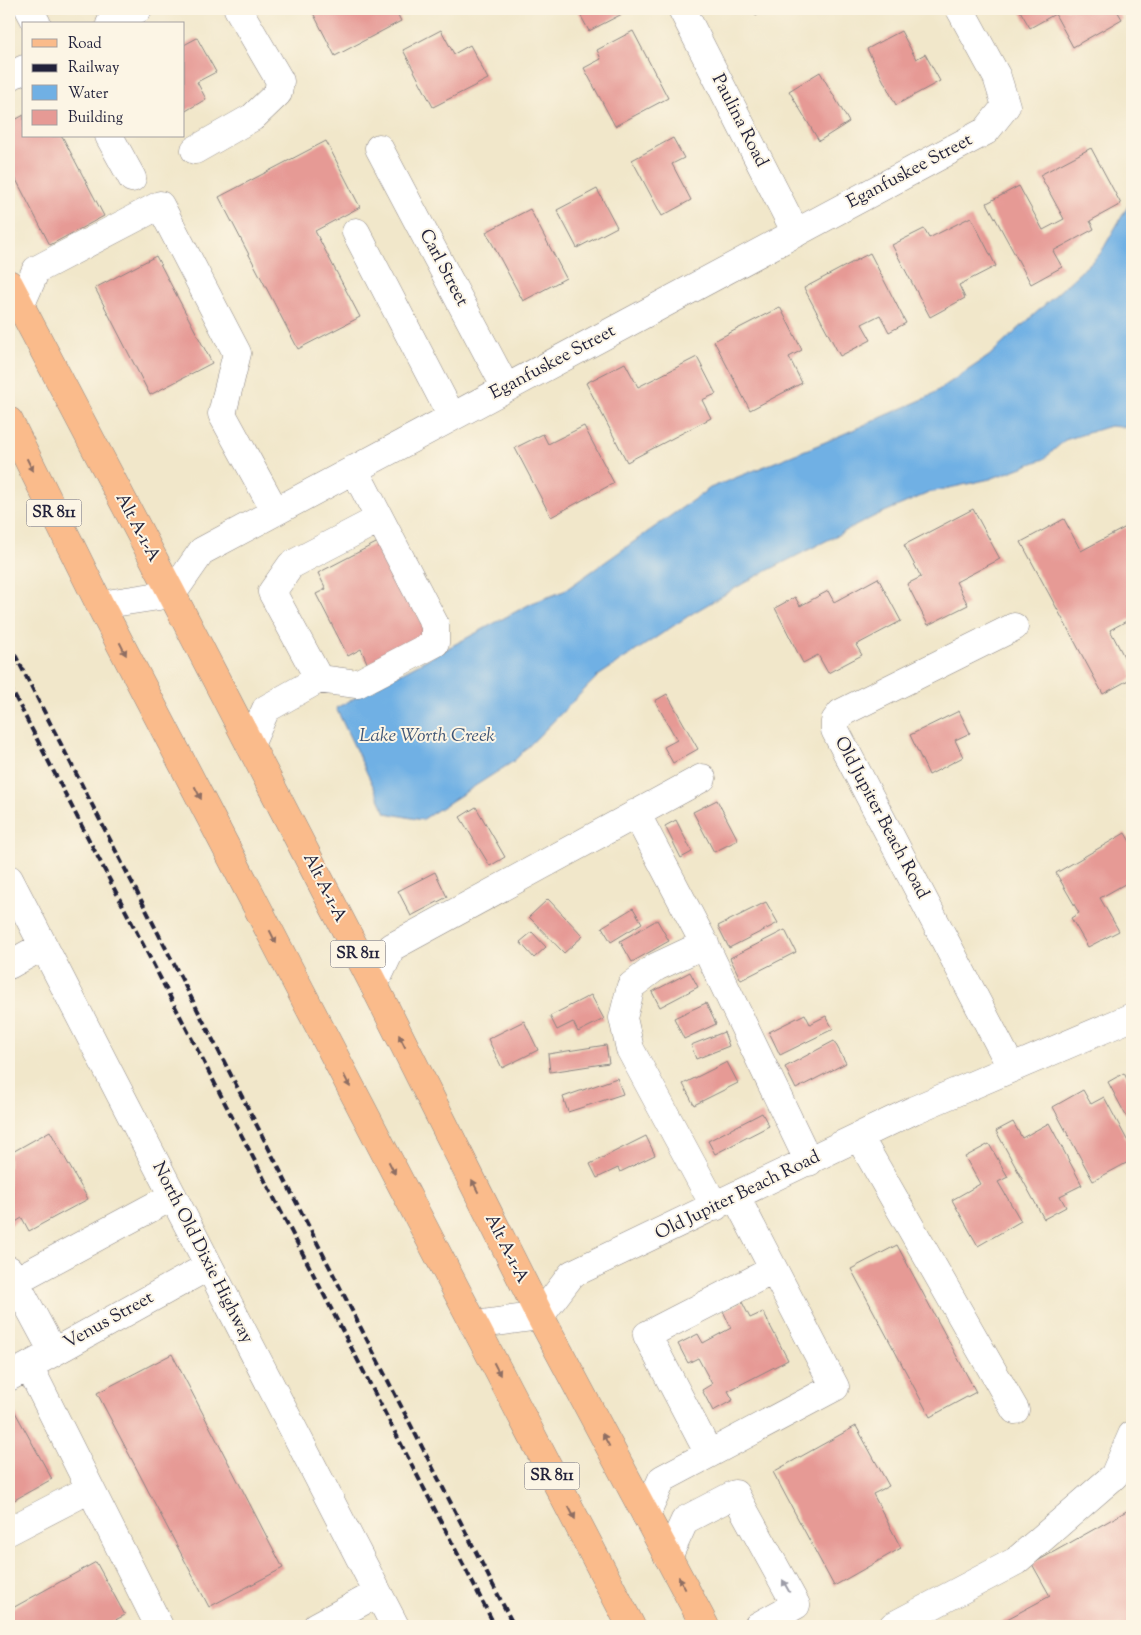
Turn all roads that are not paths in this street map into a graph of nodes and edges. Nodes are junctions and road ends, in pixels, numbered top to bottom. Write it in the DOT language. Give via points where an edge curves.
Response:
graph roads {
  1 [pos="29,9"];
  2 [pos="138,9"];
  3 [pos="238,9"];
  4 [pos="682,9"];
  5 [pos="960,9"];
  6 [pos="36,22"];
  7 [pos="114,22"];
  8 [pos="22,70"];
  9 [pos="9,77"];
  10 [pos="110,138"];
  11 [pos="379,148"];
  12 [pos="195,150"];
  13 [pos="132,178"];
  14 [pos="356,232"];
  15 [pos="796,233"];
  16 [pos="15,295"];
  17 [pos="506,388"];
  18 [pos="452,417"];
  19 [pos="9,421"];
  20 [pos="354,469"];
  21 [pos="275,512"];
  22 [pos="379,519"];
  23 [pos="172,594"];
  24 [pos="100,605"];
  25 [pos="1014,627"];
  26 [pos="319,680"];
  27 [pos="250,745"];
  28 [pos="702,778"];
  29 [pos="636,813"];
  30 [pos="9,879"];
  31 [pos="705,944"];
  32 [pos="43,946"];
  33 [pos="9,965"];
  34 [pos="374,985"];
  35 [pos="1132,1017"];
  36 [pos="1011,1067"];
  37 [pos="859,1137"];
  38 [pos="809,1162"];
  39 [pos="173,1196"];
  40 [pos="726,1202"];
  41 [pos="209,1266"];
  42 [pos="773,1270"];
  43 [pos="12,1276"];
  44 [pos="540,1316"];
  45 [pos="474,1326"];
  46 [pos="53,1352"];
  47 [pos="19,1371"];
  48 [pos="1015,1410"];
  49 [pos="1132,1435"];
  50 [pos="709,1454"];
  51 [pos="90,1489"];
  52 [pos="646,1515"];
  53 [pos="9,1531"];
  54 [pos="668,1556"];
  55 [pos="378,1592"];
  56 [pos="159,1626"];
  57 [pos="316,1626"];
  58 [pos="396,1626"];
  59 [pos="631,1626"];
  60 [pos="705,1626"];
  61 [pos="758,1626"];
  62 [pos="893,1626"];
  1 -- 6 [label="street"];
  2 -- 7 [label="street"];
  3 -- 12 [label="street" via="280,81 278,93 253,117"];
  4 -- 15 [label="street, Paulina Road"];
  5 -- 15 [label="street, Eganfuskee Street" via="996,77 1006,106 986,131"];
  8 -- 9 [label="street"];
  10 -- 13 [label="street"];
  11 -- 17 [label="street, Carl Street"];
  14 -- 18 [label="street"];
  15 -- 17 [label="street, Eganfuskee Street"];
  16 -- 21 [label="street" via="36,270 160,205 237,353 222,414"];
  16 -- 23 [label="main road, Alt A-1-A / SR 811"];
  17 -- 18 [label="street, Eganfuskee Street"];
  18 -- 20 [label="street, Eganfuskee Street"];
  19 -- 24 [label="main road, SR 811, one-way"];
  20 -- 21 [label="street, Eganfuskee Street"];
  20 -- 22 [label="street"];
  21 -- 23 [label="street, Eganfuskee Street" via="202,551"];
  22 -- 26 [label="street" via="291,565 272,592"];
  22 -- 26 [label="street" via="435,626 435,643 357,684"];
  23 -- 24 [label="street"];
  23 -- 27 [label="main road, Alt A-1-A / SR 811"];
  24 -- 45 [label="main road, SR 811, one-way"];
  25 -- 36 [label="street, Old Jupiter Beach Road" via="841,713 835,721 835,730"];
  26 -- 27 [label="street" via="266,709"];
  27 -- 34 [label="main road, Alt A-1-A / SR 811"];
  28 -- 29 [label="street"];
  29 -- 31 [label="street"];
  29 -- 34 [label="street" via="392,947"];
  30 -- 32 [label="street, North Old Dixie Highway"];
  31 -- 38 [label="street"];
  31 -- 40 [label="street" via="656,967 631,986 623,1018 630,1049"];
  32 -- 33 [label="street"];
  32 -- 39 [label="street, North Old Dixie Highway"];
  44 -- 34 [label="main road, Alt A-1-A / SR 811, one-way"];
  35 -- 36 [label="street, Old Jupiter Beach Road"];
  36 -- 37 [label="street, Old Jupiter Beach Road"];
  37 -- 38 [label="street, Old Jupiter Beach Road"];
  37 -- 48 [label="street"];
  38 -- 40 [label="street, Old Jupiter Beach Road"];
  39 -- 41 [label="street, North Old Dixie Highway"];
  39 -- 43 [label="street"];
  40 -- 42 [label="street"];
  40 -- 44 [label="street, Old Jupiter Beach Road" via="572,1274"];
  41 -- 46 [label="street, Venus Street"];
  41 -- 55 [label="street, North Old Dixie Highway"];
  42 -- 50 [label="street" via="835,1386"];
  42 -- 50 [label="street" via="647,1335"];
  43 -- 46 [label="street"];
  44 -- 45 [label="street"];
  52 -- 44 [label="main road, Alt A-1-A / SR 811, one-way"];
  45 -- 59 [label="main road, SR 811, one-way"];
  46 -- 47 [label="street, Venus Street"];
  47 -- 51 [label="street"];
  49 -- 62 [label="street" via="1114,1476 1016,1561"];
  50 -- 52 [label="street" via="662,1479"];
  51 -- 53 [label="street"];
  51 -- 56 [label="street"];
  52 -- 54 [label="main road, Alt A-1-A / SR 811"];
  60 -- 54 [label="main road, Alt A-1-A / SR 811, one-way"];
  61 -- 54 [label="street, one-way" via="796,1605 735,1494 685,1520"];
  55 -- 57 [label="street"];
  55 -- 58 [label="street, North Old Dixie Highway"];
}
